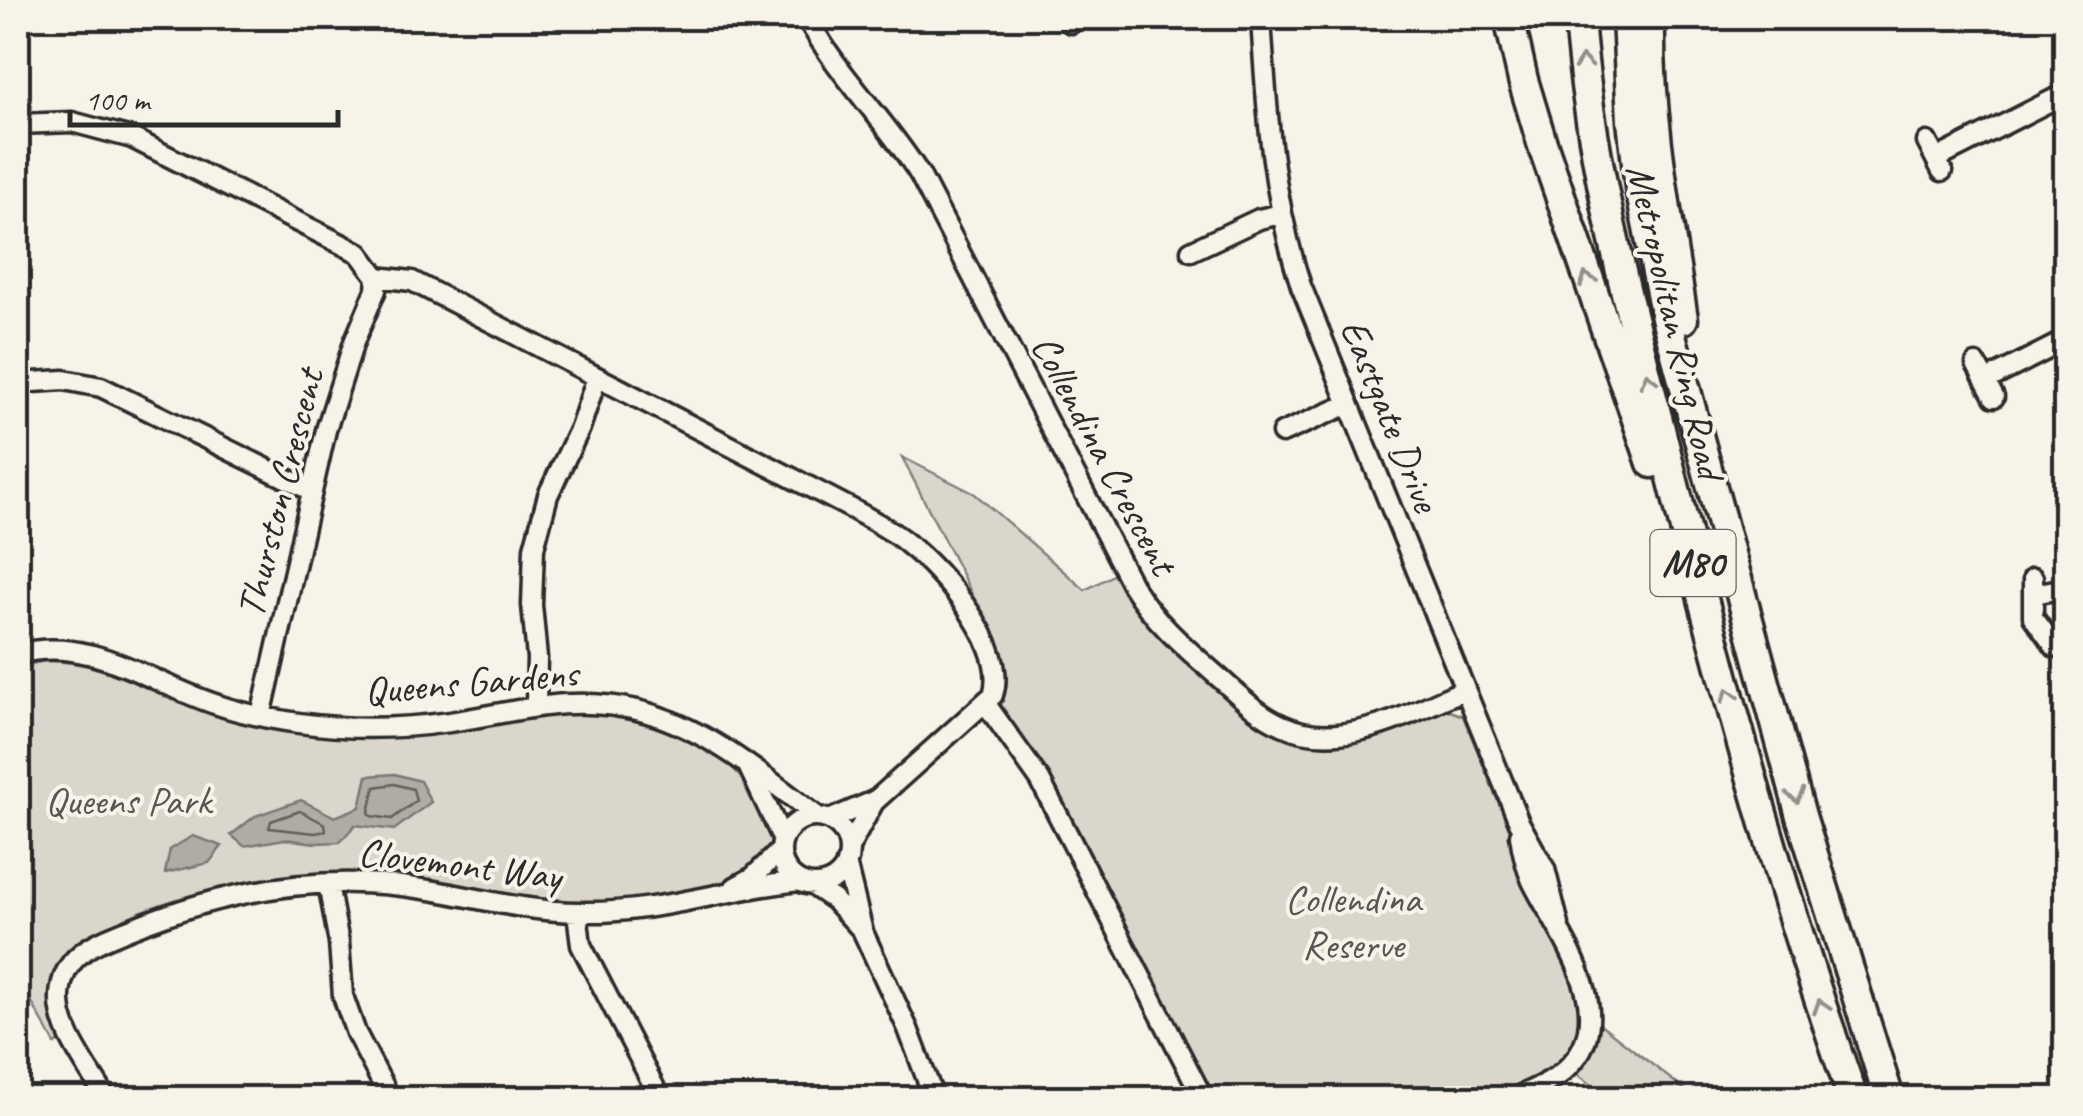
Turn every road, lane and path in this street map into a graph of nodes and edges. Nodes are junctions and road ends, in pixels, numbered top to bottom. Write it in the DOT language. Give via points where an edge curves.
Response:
graph roads {
  1 [pos="807,18"];
  2 [pos="1262,18"];
  3 [pos="1510,18"];
  4 [pos="1579,18"];
  5 [pos="1627,18"];
  6 [pos="1650,18"];
  7 [pos="2066,92"];
  8 [pos="18,124"];
  9 [pos="1935,157"];
  10 [pos="1280,214"];
  11 [pos="1191,251"];
  12 [pos="377,284"];
  13 [pos="2066,340"];
  14 [pos="604,381"];
  15 [pos="1985,381"];
  16 [pos="18,383"];
  17 [pos="1349,404"];
  18 [pos="1282,433"];
  19 [pos="1706,465"];
  20 [pos="314,484"];
  21 [pos="2066,588"];
  22 [pos="1703,601"];
  23 [pos="2055,648"];
  24 [pos="18,654"];
  25 [pos="1464,690"];
  26 [pos="542,704"];
  27 [pos="980,709"];
  28 [pos="261,716"];
  29 [pos="749,768"];
  30 [pos="876,800"];
  31 [pos="824,819"];
  32 [pos="782,845"];
  33 [pos="848,855"];
  34 [pos="806,883"];
  35 [pos="337,884"];
  36 [pos="730,890"];
  37 [pos="585,912"];
  38 [pos="863,932"];
  39 [pos="106,1098"];
  40 [pos="390,1098"];
  41 [pos="660,1098"];
  42 [pos="934,1098"];
  43 [pos="1203,1098"];
  44 [pos="1516,1098"];
  45 [pos="1853,1098"];
  46 [pos="1889,1098"];
  1 -- 25 [label="street, Collendina Crescent" via="841,74 920,175 1132,584 1167,631 1268,718 1299,732 1353,732"];
  2 -- 10 [label="street, Eastgate Drive"];
  22 -- 3 [label="highway, one-way" via="1548,162"];
  22 -- 4 [label="highway, Metropolitan Ring Road / M80, one-way" via="1608,224"];
  5 -- 19 [label="highway, Metropolitan Ring Road" via="1632,121 1650,252"];
  6 -- 19 [label="highway, M80" via="1662,185"];
  7 -- 9 [label="street"];
  8 -- 12 [label="street" via="72,122 132,138 359,253"];
  10 -- 11 [label="street"];
  10 -- 17 [label="street, Eastgate Drive"];
  12 -- 14 [label="street" via="424,288"];
  12 -- 20 [label="street, Thurston Crescent" via="338,385"];
  13 -- 15 [label="street"];
  14 -- 26 [label="street" via="548,496 534,548"];
  14 -- 27 [label="street" via="854,510 925,558 970,614 994,660 996,686"];
  16 -- 20 [label="street" via="64,380 102,387 260,466"];
  17 -- 18 [label="street"];
  17 -- 25 [label="street, Eastgate Drive"];
  19 -- 46 [label="highway, Metropolitan Ring Road / M80, one-way" via="1816,868"];
  20 -- 28 [label="street, Thurston Crescent"];
  21 -- 23 [label="street" via="2033,586 2036,626"];
  45 -- 22 [label="highway, Metropolitan Ring Road / M80, one-way" via="1778,870"];
  24 -- 28 [label="street, Queens Gardens" via="53,648 99,655"];
  25 -- 44 [label="street, Eastgate Drive" via="1588,1002 1589,1032 1577,1057"];
  26 -- 28 [label="street, Queens Gardens" via="381,728"];
  26 -- 29 [label="street, Queens Gardens" via="608,705 661,717 712,740"];
  27 -- 30 [label="street"];
  27 -- 43 [label="street" via="1040,780"];
  29 -- 31 [label="street, Queens Gardens"];
  29 -- 32 [label="street, Queens Gardens"];
  30 -- 31 [label="street"];
  30 -- 33 [label="street"];
  31 -- 32 [label="street" via="796,822"];
  31 -- 33 [label="street" via="846,836"];
  32 -- 34 [label="street" via="786,868"];
  32 -- 36 [label="street, Clovemont Way"];
  33 -- 34 [label="street" via="833,880"];
  33 -- 38 [label="street"];
  34 -- 36 [label="street, Clovemont Way"];
  34 -- 38 [label="street" via="834,900"];
  35 -- 37 [label="street, Clovemont Way" via="419,888 520,908"];
  35 -- 39 [label="street, Clovemont Way" via="197,904 126,930 84,962 69,1006 74,1041"];
  35 -- 40 [label="street" via="340,978 349,1014"];
  36 -- 37 [label="street, Clovemont Way" via="650,908"];
  37 -- 41 [label="street" via="594,970"];
  38 -- 42 [label="street"];
}
